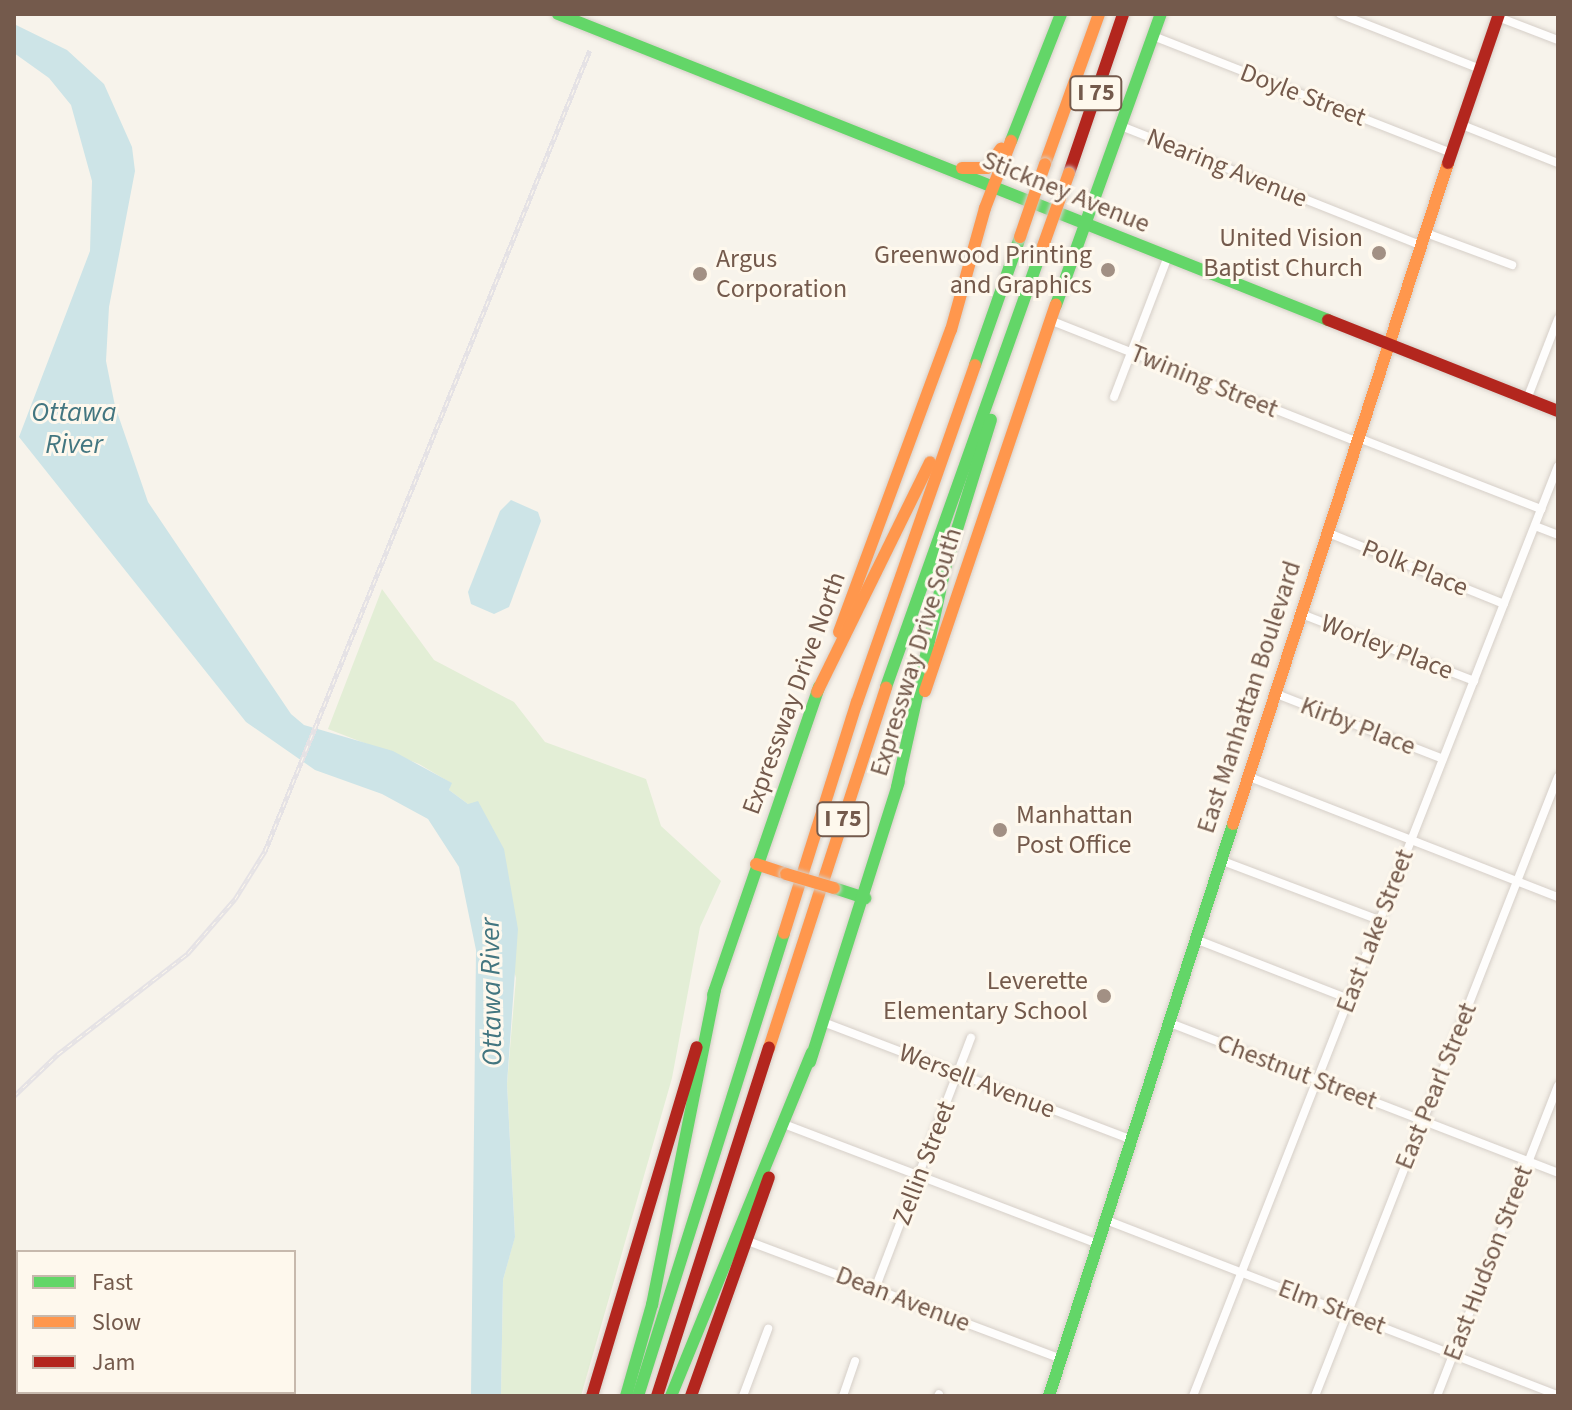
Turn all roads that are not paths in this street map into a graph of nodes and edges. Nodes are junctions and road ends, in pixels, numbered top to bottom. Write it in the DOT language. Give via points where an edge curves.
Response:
graph roads {
  1 [pos="558,14"];
  2 [pos="1097,14"];
  3 [pos="1123,14"];
  4 [pos="1161,14"];
  5 [pos="1340,14"];
  6 [pos="1498,15"];
  7 [pos="1059,18"];
  8 [pos="1153,36"];
  9 [pos="1558,40"];
  10 [pos="1480,69"];
  11 [pos="1462,125"];
  12 [pos="1121,126"];
  13 [pos="1452,153"];
  14 [pos="1558,163"];
  15 [pos="944,166"];
  16 [pos="994,186"];
  17 [pos="1088,224"];
  18 [pos="1424,240"];
  19 [pos="1043,246"];
  20 [pos="1168,256"];
  21 [pos="1512,265"];
  22 [pos="1558,319"];
  23 [pos="1052,321"];
  24 [pos="1387,344"];
  25 [pos="1131,352"];
  26 [pos="970,377"];
  27 [pos="1114,397"];
  28 [pos="1527,399"];
  29 [pos="1558,411"];
  30 [pos="1356,439"];
  31 [pos="1558,466"];
  32 [pos="1541,509"];
  33 [pos="1535,526"];
  34 [pos="1326,532"];
  35 [pos="1558,535"];
  36 [pos="1504,604"];
  37 [pos="1299,613"];
  38 [pos="1474,681"];
  39 [pos="817,692"];
  40 [pos="1274,693"];
  41 [pos="1443,759"];
  42 [pos="1247,776"];
  43 [pos="1558,777"];
  44 [pos="897,787"];
  45 [pos="1411,840"];
  46 [pos="1220,860"];
  47 [pos="756,864"];
  48 [pos="1517,881"];
  49 [pos="1558,897"];
  50 [pos="865,898"];
  51 [pos="1379,920"];
  52 [pos="1195,939"];
  53 [pos="715,990"];
  54 [pos="1349,999"];
  55 [pos="823,1022"];
  56 [pos="1170,1023"];
  57 [pos="971,1038"];
  58 [pos="812,1053"];
  59 [pos="958,1073"];
  60 [pos="1317,1080"];
  61 [pos="1558,1086"];
  62 [pos="1423,1121"];
  63 [pos="789,1126"];
  64 [pos="1132,1140"];
  65 [pos="1528,1162"];
  66 [pos="1558,1173"];
  67 [pos="919,1175"];
  68 [pos="1106,1220"];
  69 [pos="745,1240"];
  70 [pos="1098,1244"];
  71 [pos="1241,1272"];
  72 [pos="875,1289"];
  73 [pos="1347,1313"];
  74 [pos="768,1329"];
  75 [pos="1453,1354"];
  76 [pos="1061,1359"];
  77 [pos="855,1361"];
  78 [pos="1558,1395"];
  79 [pos="592,1396"];
  80 [pos="626,1396"];
  81 [pos="638,1396"];
  82 [pos="657,1396"];
  83 [pos="671,1396"];
  84 [pos="691,1396"];
  85 [pos="743,1396"];
  86 [pos="843,1396"];
  87 [pos="1049,1396"];
  88 [pos="1193,1396"];
  89 [pos="1315,1396"];
  90 [pos="1437,1396"];
  1 -- 15 [label="main road, Stickney Avenue"];
  2 -- 26 [label="main road, I 75, bridge"];
  3 -- 19 [label="main road, I 75, bridge"];
  4 -- 8 [label="main road, Expressway Drive South"];
  5 -- 10 [label="street"];
  6 -- 9 [label="street"];
  6 -- 10 [label="main road, East Manhattan Boulevard"];
  7 -- 15 [label="main road" via="1023,86 995,163 978,170"];
  7 -- 16 [label="main road, Expressway Drive North"];
  8 -- 12 [label="main road, Expressway Drive South"];
  8 -- 13 [label="street, Doyle Street"];
  10 -- 11 [label="main road, East Manhattan Boulevard"];
  11 -- 13 [label="main road, East Manhattan Boulevard"];
  11 -- 14 [label="street"];
  12 -- 17 [label="main road, Expressway Drive South"];
  12 -- 18 [label="street, Nearing Avenue"];
  13 -- 18 [label="main road, East Manhattan Boulevard"];
  15 -- 16 [label="main road, Stickney Avenue"];
  16 -- 17 [label="main road, Stickney Avenue"];
  16 -- 39 [label="main road, Expressway Drive North" via="951,330"];
  17 -- 20 [label="main road, Stickney Avenue"];
  17 -- 23 [label="main road, Expressway Drive South"];
  18 -- 21 [label="street, Nearing Avenue"];
  18 -- 24 [label="main road, East Manhattan Boulevard"];
  19 -- 44 [label="main road" via="950,550"];
  19 -- 82 [label="main road, I 75" via="867,742"];
  20 -- 24 [label="main road, Stickney Avenue"];
  20 -- 25 [label="street"];
  22 -- 28 [label="street"];
  23 -- 25 [label="street, Twining Street"];
  23 -- 44 [label="main road, Expressway Drive South" via="970,545"];
  24 -- 28 [label="main road, Stickney Avenue"];
  24 -- 30 [label="main road, East Manhattan Boulevard"];
  25 -- 27 [label="street"];
  25 -- 30 [label="street, Twining Street"];
  26 -- 39 [label="main road"];
  26 -- 81 [label="main road, I 75" via="857,702"];
  28 -- 29 [label="main road, Stickney Avenue"];
  30 -- 32 [label="street, Twining Street"];
  30 -- 34 [label="main road, East Manhattan Boulevard"];
  31 -- 32 [label="street, East Lake Street"];
  32 -- 33 [label="street, East Lake Street"];
  33 -- 35 [label="street"];
  33 -- 36 [label="street, East Lake Street"];
  34 -- 36 [label="street, Polk Place"];
  34 -- 37 [label="main road, East Manhattan Boulevard"];
  36 -- 38 [label="street, East Lake Street"];
  37 -- 38 [label="street, Worley Place"];
  37 -- 40 [label="main road, East Manhattan Boulevard"];
  38 -- 41 [label="street, East Lake Street"];
  39 -- 47 [label="main road, Expressway Drive North"];
  40 -- 41 [label="street, Kirby Place"];
  40 -- 42 [label="main road, East Manhattan Boulevard"];
  41 -- 45 [label="street, East Lake Street"];
  42 -- 45 [label="street"];
  42 -- 46 [label="main road, East Manhattan Boulevard"];
  43 -- 48 [label="street, East Pearl Street"];
  44 -- 50 [label="main road, Expressway Drive South"];
  45 -- 48 [label="street"];
  45 -- 51 [label="street, East Lake Street"];
  46 -- 51 [label="street"];
  46 -- 52 [label="main road, East Manhattan Boulevard"];
  47 -- 50 [label="main road, bridge"];
  47 -- 53 [label="main road, Expressway Drive North"];
  48 -- 49 [label="street"];
  48 -- 62 [label="street, East Pearl Street"];
  50 -- 55 [label="main road, Expressway Drive South"];
  51 -- 54 [label="street, East Lake Street"];
  52 -- 54 [label="street"];
  52 -- 56 [label="main road, East Manhattan Boulevard"];
  53 -- 79 [label="main road, Expressway Drive North"];
  53 -- 80 [label="main road" via="691,1087 652,1305"];
  54 -- 60 [label="street, East Lake Street"];
  55 -- 58 [label="main road, Expressway Drive South"];
  55 -- 59 [label="street, Wersell Avenue"];
  56 -- 60 [label="street, Chestnut Street"];
  56 -- 64 [label="main road, East Manhattan Boulevard"];
  57 -- 59 [label="street, Zellin Street"];
  58 -- 63 [label="main road, Expressway Drive South"];
  58 -- 83 [label="main road"];
  59 -- 64 [label="street, Wersell Avenue"];
  59 -- 67 [label="street, Zellin Street"];
  60 -- 62 [label="street, Chestnut Street"];
  60 -- 71 [label="street, East Lake Street"];
  61 -- 65 [label="street, East Hudson Street"];
  62 -- 65 [label="street, Chestnut Street"];
  62 -- 73 [label="street, East Pearl Street"];
  63 -- 67 [label="street"];
  63 -- 69 [label="main road, Expressway Drive South"];
  64 -- 68 [label="main road, East Manhattan Boulevard"];
  65 -- 66 [label="street, Chestnut Street"];
  65 -- 75 [label="street, East Hudson Street"];
  67 -- 70 [label="street"];
  67 -- 72 [label="street, Zellin Street"];
  68 -- 70 [label="main road, East Manhattan Boulevard"];
  68 -- 71 [label="street, Elm Street"];
  69 -- 72 [label="street, Dean Avenue"];
  69 -- 84 [label="main road, Expressway Drive South"];
  70 -- 76 [label="main road, East Manhattan Boulevard"];
  71 -- 73 [label="street, Elm Street"];
  71 -- 88 [label="street, East Lake Street"];
  72 -- 76 [label="street, Dean Avenue"];
  73 -- 75 [label="street, Elm Street"];
  73 -- 89 [label="street, East Pearl Street"];
  74 -- 85 [label="street"];
  75 -- 78 [label="street, Elm Street"];
  75 -- 90 [label="street, East Hudson Street"];
  76 -- 87 [label="main road, East Manhattan Boulevard"];
  77 -- 86 [label="street"];
}
